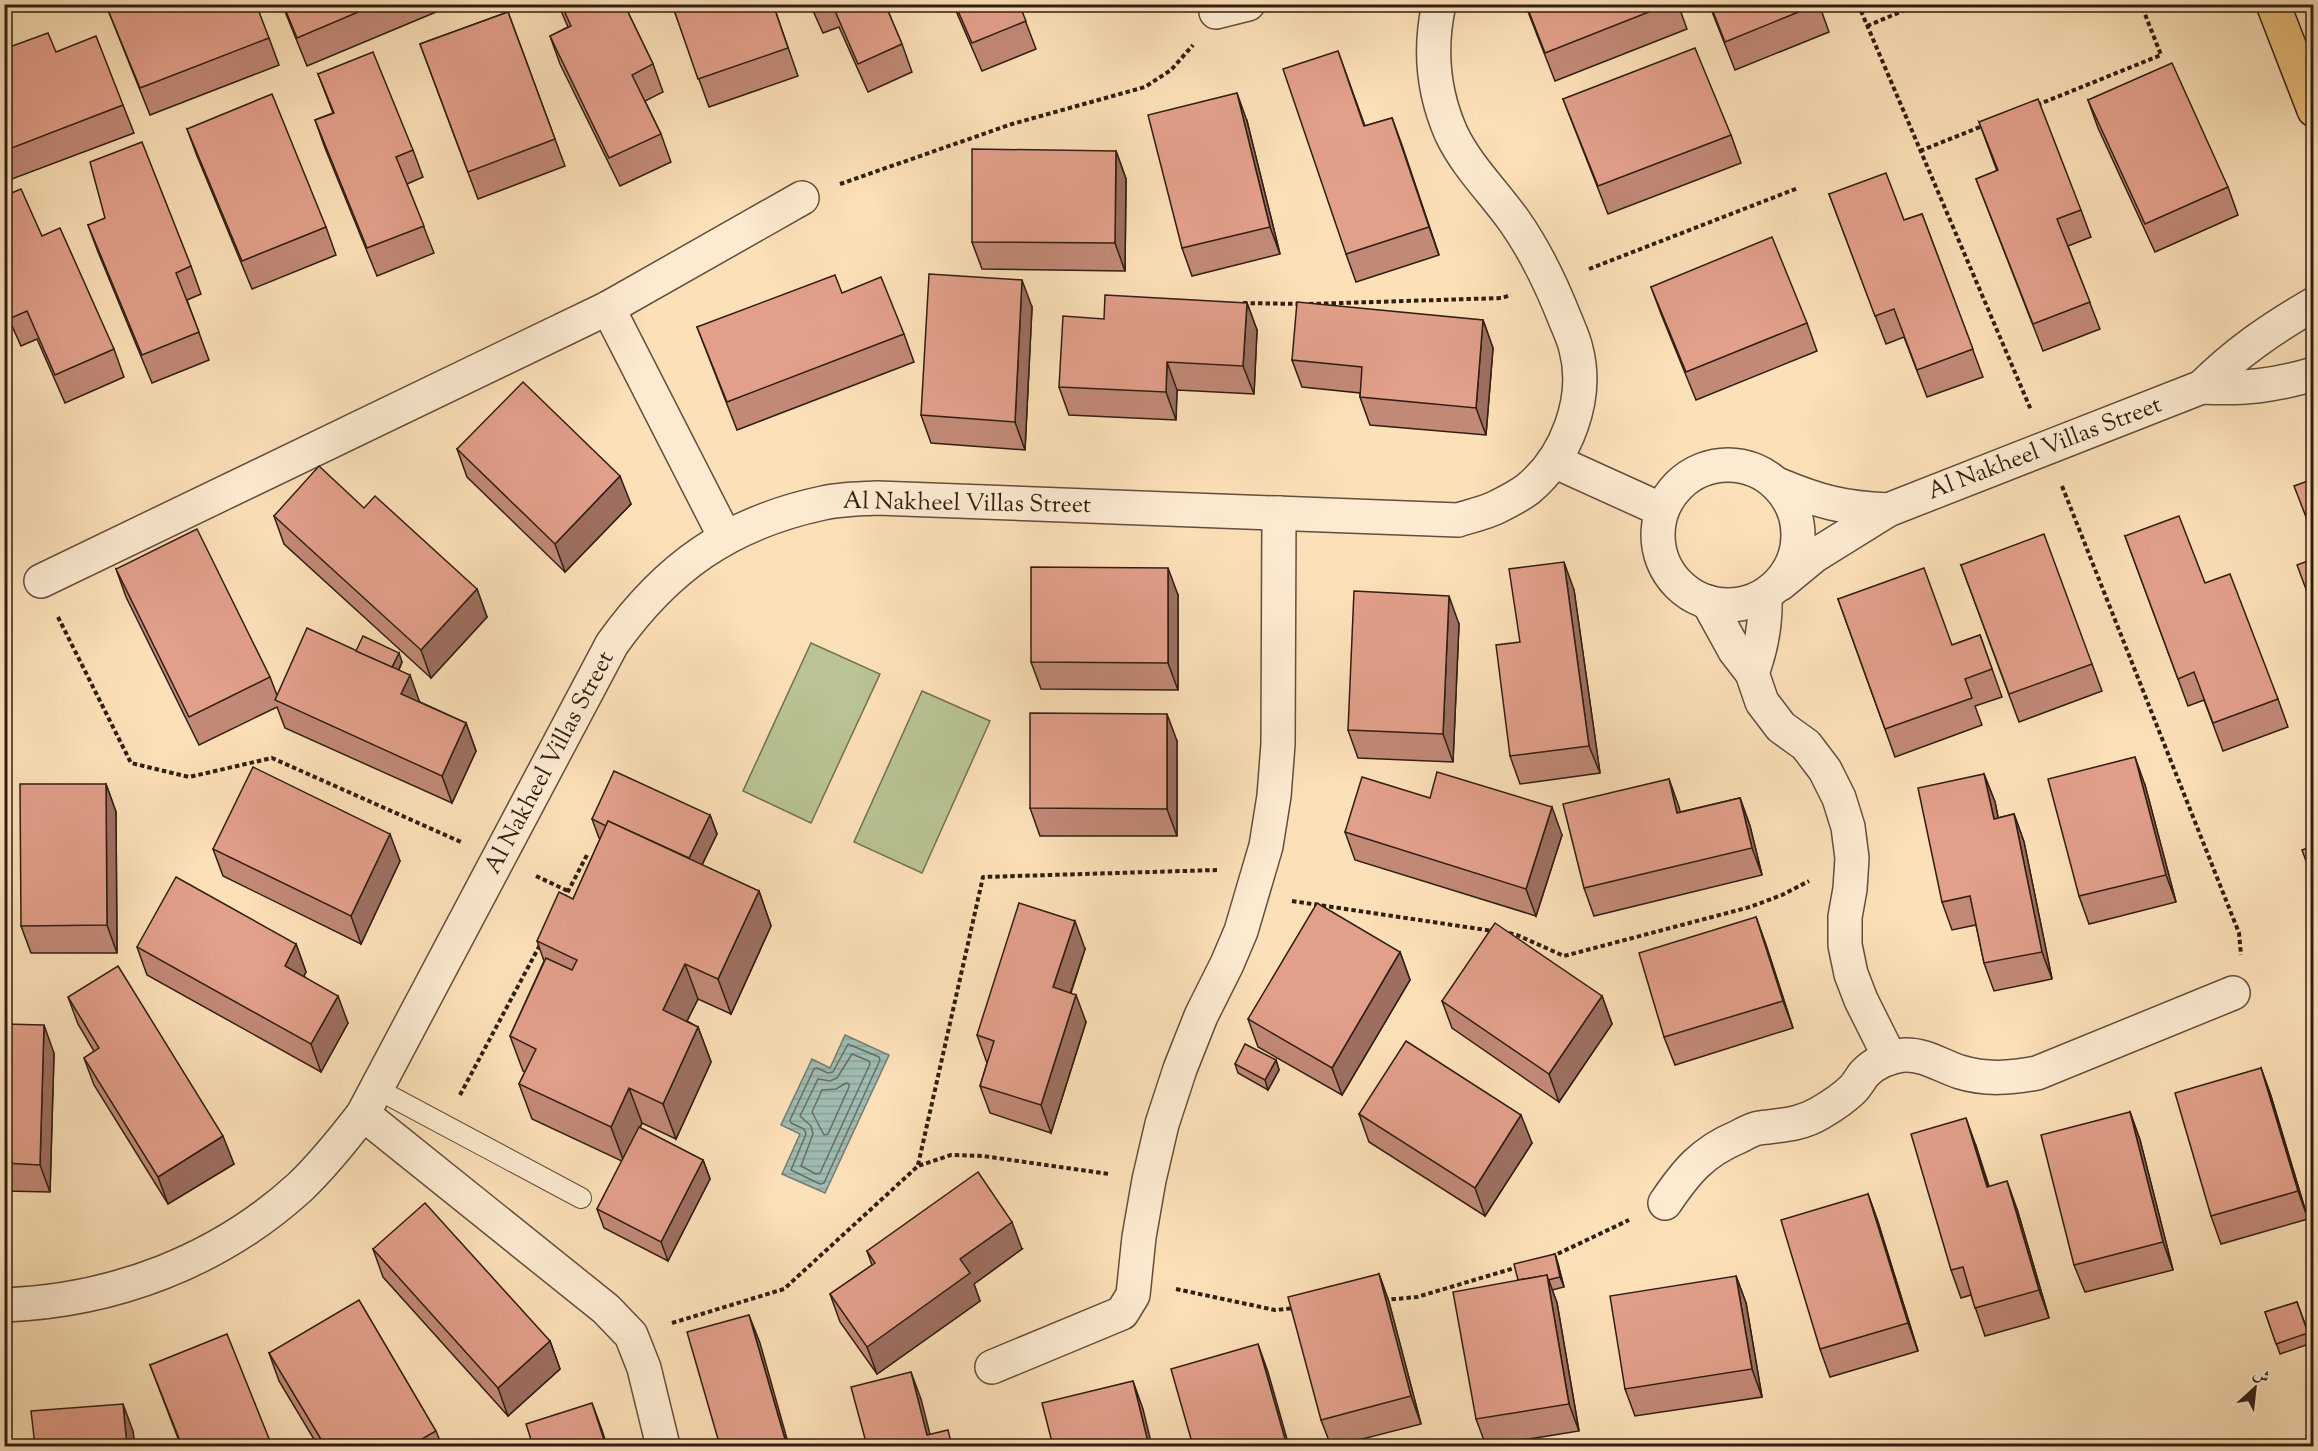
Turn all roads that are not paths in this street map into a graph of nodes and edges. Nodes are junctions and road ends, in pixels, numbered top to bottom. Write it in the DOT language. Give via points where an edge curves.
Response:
graph roads {
  1 [pos="1248,4"];
  2 [pos="1439,4"];
  3 [pos="2273,4"];
  4 [pos="1216,12"];
  5 [pos="2313,110"];
  6 [pos="802,198"];
  7 [pos="2313,304"];
  8 [pos="608,308"];
  9 [pos="2313,374"];
  10 [pos="2202,387"];
  11 [pos="1554,461"];
  12 [pos="1779,485"];
  13 [pos="1662,510"];
  14 [pos="1888,510"];
  15 [pos="1279,513"];
  16 [pos="725,537"];
  17 [pos="41,581"];
  18 [pos="1773,590"];
  19 [pos="1708,602"];
  20 [pos="1752,673"];
  21 [pos="2233,993"];
  22 [pos="1890,1058"];
  23 [pos="370,1101"];
  24 [pos="581,1198"];
  25 [pos="1665,1203"];
  26 [pos="4,1305"];
  27 [pos="992,1367"];
  28 [pos="663,1446"];
  1 -- 4 [label="street"];
  2 -- 11 [label="street, Al Nakheel Villas Street" via="1433,64 1439,101 1452,135 1515,222 1551,284 1577,350 1580,388 1572,426"];
  3 -- 5 [label="main road"];
  6 -- 8 [label="street"];
  7 -- 10 [label="street, Al Nakheel Villas Street" via="2257,339"];
  8 -- 16 [label="street"];
  8 -- 17 [label="street"];
  9 -- 10 [label="street, Al Nakheel Villas Street" via="2278,385"];
  10 -- 14 [label="street, Al Nakheel Villas Street"];
  11 -- 13 [label="street"];
  11 -- 15 [label="street, Al Nakheel Villas Street" via="1528,489 1495,509 1458,520"];
  12 -- 13 [label="street" via="1763,473 1724,464 1686,478 1671,492"];
  12 -- 14 [label="street" via="1814,500 1851,509"];
  12 -- 18 [label="street" via="1797,516 1798,553"];
  13 -- 19 [label="street" via="1658,533 1661,555 1671,576 1688,593"];
  14 -- 18 [label="street" via="1814,556"];
  15 -- 16 [label="street, Al Nakheel Villas Street" via="877,498 825,502 774,516"];
  15 -- 27 [label="street" via="1278,744 1274,796 1256,882 1227,964 1180,1069 1162,1124 1149,1180 1132,1295 1122,1313"];
  16 -- 23 [label="street, Al Nakheel Villas Street" via="662,584 612,644"];
  18 -- 19 [label="street" via="1749,603 1731,606"];
  18 -- 20 [label="street"];
  19 -- 20 [label="street"];
  20 -- 22 [label="street" via="1762,702 1781,727 1806,745 1839,798 1852,858 1845,917 1847,955 1861,1000"];
  21 -- 22 [label="street" via="2037,1073 2011,1078 1960,1072 1921,1056"];
  22 -- 25 [label="street" via="1875,1064 1836,1104 1814,1117 1756,1129 1719,1145 1688,1170"];
  23 -- 24 [label="lane" via="445,1125"];
  23 -- 26 [label="street, Al Nakheel Villas Street" via="333,1153 300,1187 222,1244 134,1284 39,1304"];
  23 -- 28 [label="street" via="631,1335 644,1368"];
}
